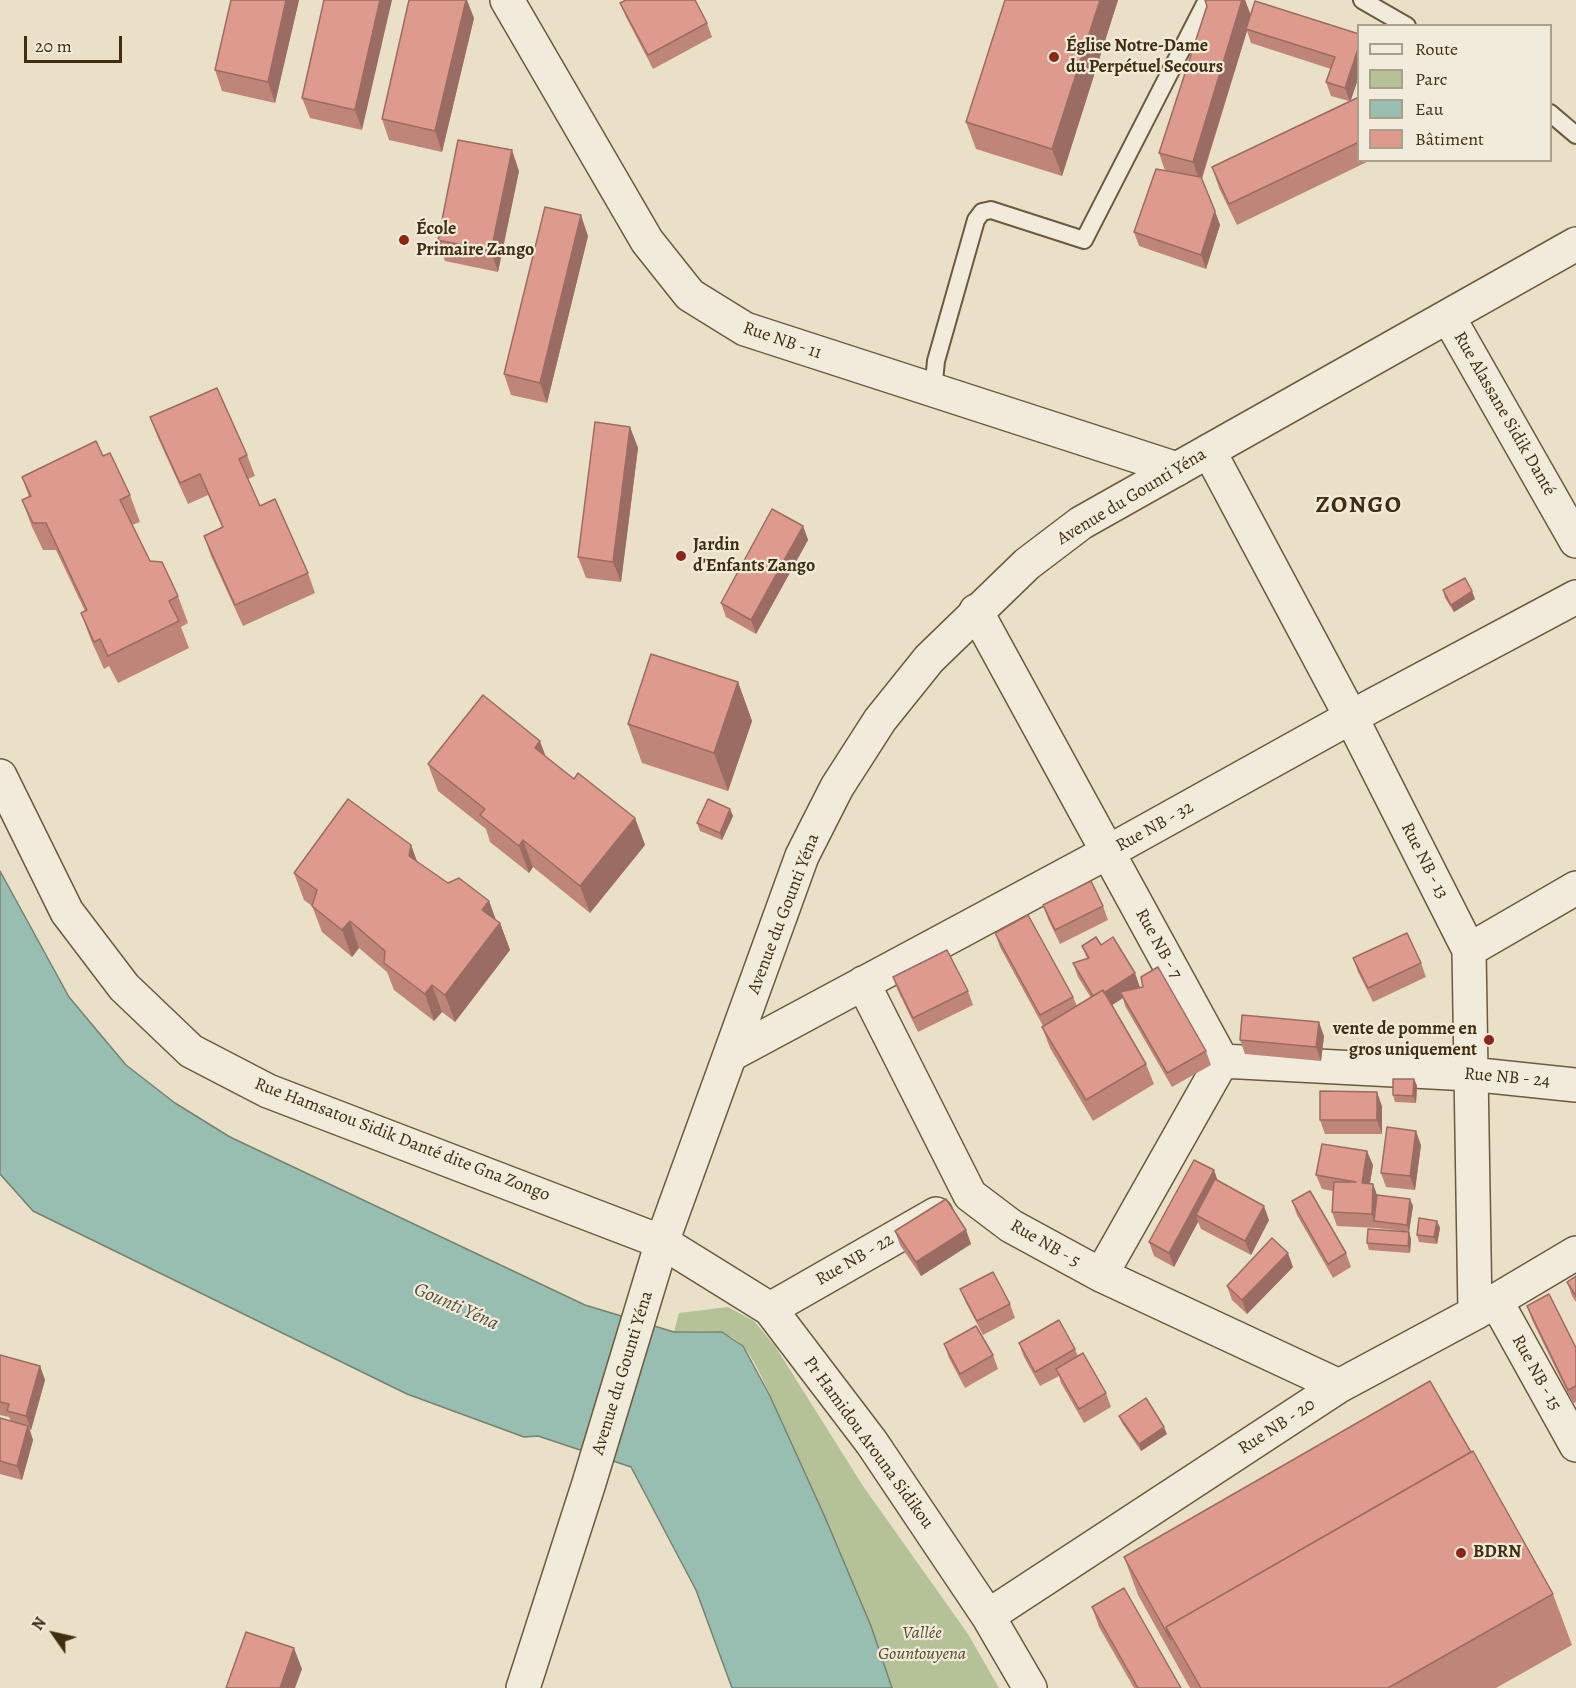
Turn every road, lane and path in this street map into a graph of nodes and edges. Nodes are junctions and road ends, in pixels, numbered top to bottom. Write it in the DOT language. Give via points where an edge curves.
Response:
graph roads {
  1 [pos="507,0"];
  2 [pos="1207,0"];
  3 [pos="1362,0"];
  4 [pos="1404,24"];
  5 [pos="1552,114"];
  6 [pos="1576,135"];
  7 [pos="1576,244"];
  8 [pos="1449,318"];
  9 [pos="933,391"];
  10 [pos="1209,451"];
  11 [pos="1177,469"];
  12 [pos="1576,541"];
  13 [pos="1576,597"];
  14 [pos="976,611"];
  15 [pos="1351,717"];
  16 [pos="0,776"];
  17 [pos="1108,852"];
  18 [pos="1576,888"];
  19 [pos="1469,950"];
  20 [pos="863,983"];
  21 [pos="732,1054"];
  22 [pos="1222,1062"];
  23 [pos="1470,1074"];
  24 [pos="1576,1085"];
  25 [pos="970,1195"];
  26 [pos="662,1242"];
  27 [pos="1576,1253"];
  28 [pos="1101,1275"];
  29 [pos="1486,1307"];
  30 [pos="770,1309"];
  31 [pos="1340,1386"];
  32 [pos="1576,1445"];
  33 [pos="988,1616"];
  34 [pos="523,1688"];
  35 [pos="1030,1688"];
  1 -- 9 [label="street, Rue NB - 11" via="647,241 690,295 745,329"];
  2 -- 9 [label="lane" via="1084,240 991,210 982,212 976,220 936,361"];
  3 -- 4 [label="lane"];
  5 -- 6 [label="lane"];
  7 -- 8 [label="street, Avenue du Gounti Yéna"];
  8 -- 10 [label="street, Avenue du Gounti Yéna"];
  8 -- 12 [label="street, Rue Alassane Sidik Danté"];
  9 -- 11 [label="street, Rue NB - 11"];
  10 -- 11 [label="street, Avenue du Gounti Yéna"];
  10 -- 15 [label="street, Rue NB - 13"];
  11 -- 14 [label="street, Avenue du Gounti Yéna" via="1081,524 1027,564"];
  13 -- 15 [label="street, Rue NB - 32"];
  14 -- 17 [label="street, Rue NB - 7"];
  14 -- 21 [label="street, Avenue du Gounti Yéna" via="929,659 880,720 837,787 802,856"];
  15 -- 17 [label="street, Rue NB - 32"];
  15 -- 19 [label="street, Rue NB - 13"];
  16 -- 26 [label="street, Rue Hamsatou Sidik Danté dite Gna Zongo" via="67,912 124,987 191,1051 268,1091"];
  17 -- 20 [label="street, Rue NB - 32"];
  17 -- 22 [label="street, Rue NB - 7"];
  18 -- 19 [label="street"];
  19 -- 23 [label="street, Rue NB - 13"];
  20 -- 21 [label="street, Rue NB - 32"];
  20 -- 25 [label="street, Rue NB - 5"];
  21 -- 26 [label="street, Avenue du Gounti Yéna"];
  22 -- 23 [label="street, Rue NB - 24"];
  22 -- 28 [label="street"];
  23 -- 24 [label="street, Rue NB - 24"];
  23 -- 29 [label="street, Rue NB - 13"];
  25 -- 28 [label="street, Rue NB - 5" via="1011,1226"];
  25 -- 30 [label="street, Rue NB - 22"];
  26 -- 30 [label="street, Pr Hamidou Arouna Sidikou"];
  26 -- 34 [label="street, Avenue du Gounti Yéna"];
  27 -- 29 [label="street, Rue NB - 20"];
  28 -- 31 [label="street, Rue NB - 5"];
  29 -- 31 [label="street, Rue NB - 20"];
  29 -- 32 [label="street, Rue NB - 15"];
  30 -- 33 [label="street, Pr Hamidou Arouna Sidikou" via="872,1443"];
  31 -- 33 [label="street, Rue NB - 20"];
  33 -- 35 [label="street, Pr Hamidou Arouna Sidikou"];
}
